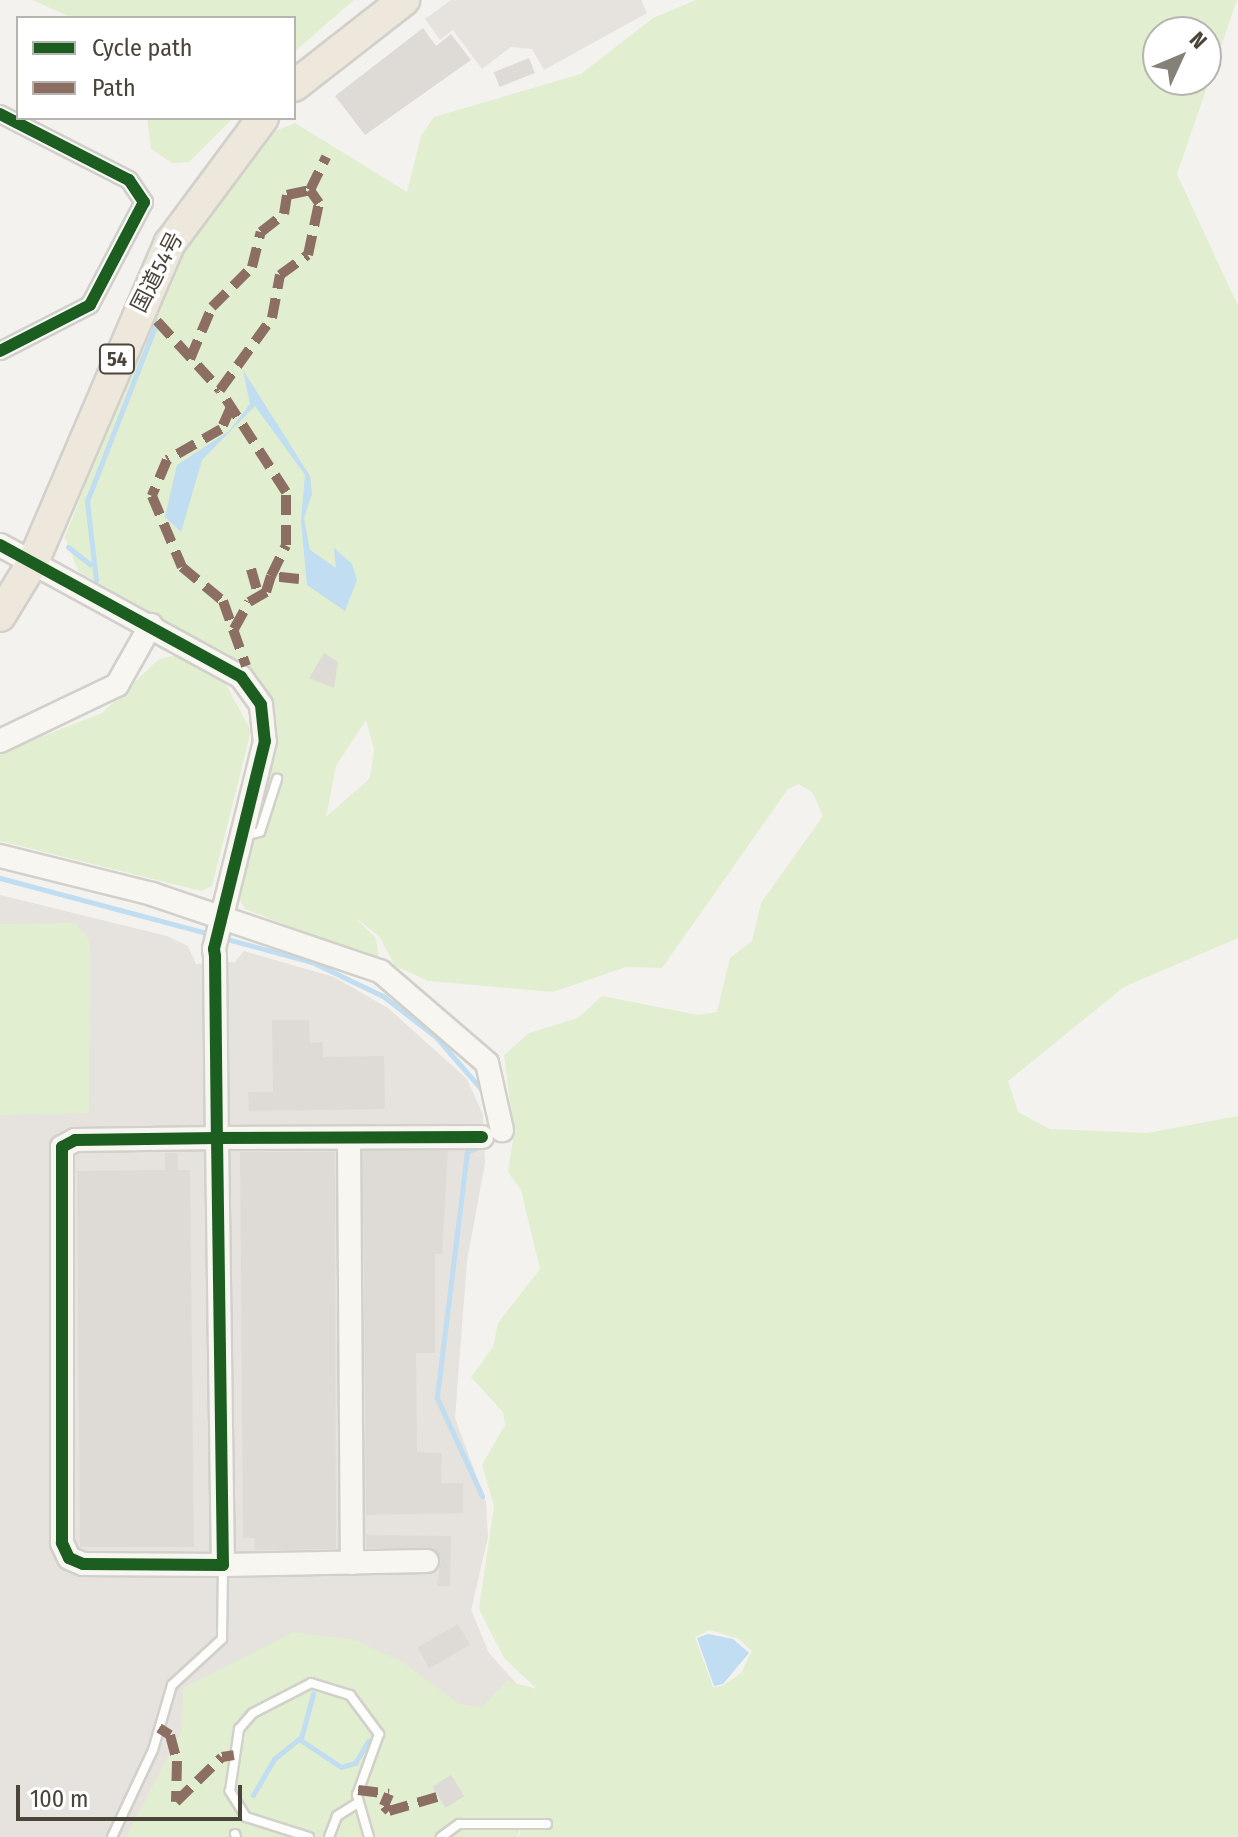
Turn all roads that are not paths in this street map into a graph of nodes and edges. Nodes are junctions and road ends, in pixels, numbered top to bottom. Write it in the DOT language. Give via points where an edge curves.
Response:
graph roads {
  1 [pos="404,0"];
  2 [pos="296,84"];
  3 [pos="0,114"];
  4 [pos="261,120"];
  5 [pos="0,351"];
  6 [pos="0,545"];
  7 [pos="33,562"];
  8 [pos="0,616"];
  9 [pos="151,625"];
  10 [pos="0,741"];
  11 [pos="277,779"];
  12 [pos="241,836"];
  13 [pos="0,856"];
  14 [pos="220,916"];
  15 [pos="217,1138"];
  16 [pos="349,1138"];
  17 [pos="427,1561"];
  18 [pos="352,1563"];
  19 [pos="223,1565"];
  20 [pos="358,1803"];
  21 [pos="547,1824"];
  22 [pos="112,1837"];
  23 [pos="309,1837"];
  24 [pos="329,1837"];
  25 [pos="369,1837"];
  26 [pos="441,1837"];
  1 -- 2 [label="highway"];
  3 -- 5 [label="street" via="129,180 144,202 90,305"];
  4 -- 7 [label="highway, 国道54号 / 54" via="212,179 153,276"];
  6 -- 7 [label="street"];
  7 -- 8 [label="highway, 国道54号 / 54"];
  7 -- 9 [label="street"];
  9 -- 10 [label="street" via="117,685"];
  9 -- 12 [label="street" via="241,677 261,705 265,741"];
  11 -- 12 [label="lane" via="260,832"];
  12 -- 14 [label="street"];
  13 -- 14 [label="street"];
  14 -- 15 [label="street"];
  14 -- 16 [label="street" via="380,971 487,1063 492,1133"];
  15 -- 16 [label="street"];
  15 -- 19 [label="street"];
  15 -- 19 [label="street" via="75,1140 60,1150 62,1543 83,1564"];
  16 -- 18 [label="street"];
  17 -- 18 [label="street"];
  18 -- 19 [label="street"];
  19 -- 22 [label="lane" via="222,1639 172,1685 153,1750"];
  20 -- 23 [label="lane" via="379,1734 350,1695 311,1683 253,1713 239,1729 232,1801 253,1820 290,1825"];
  20 -- 24 [label="lane" via="337,1816"];
  20 -- 25 [label="lane"];
  21 -- 26 [label="lane" via="459,1824"];
}
